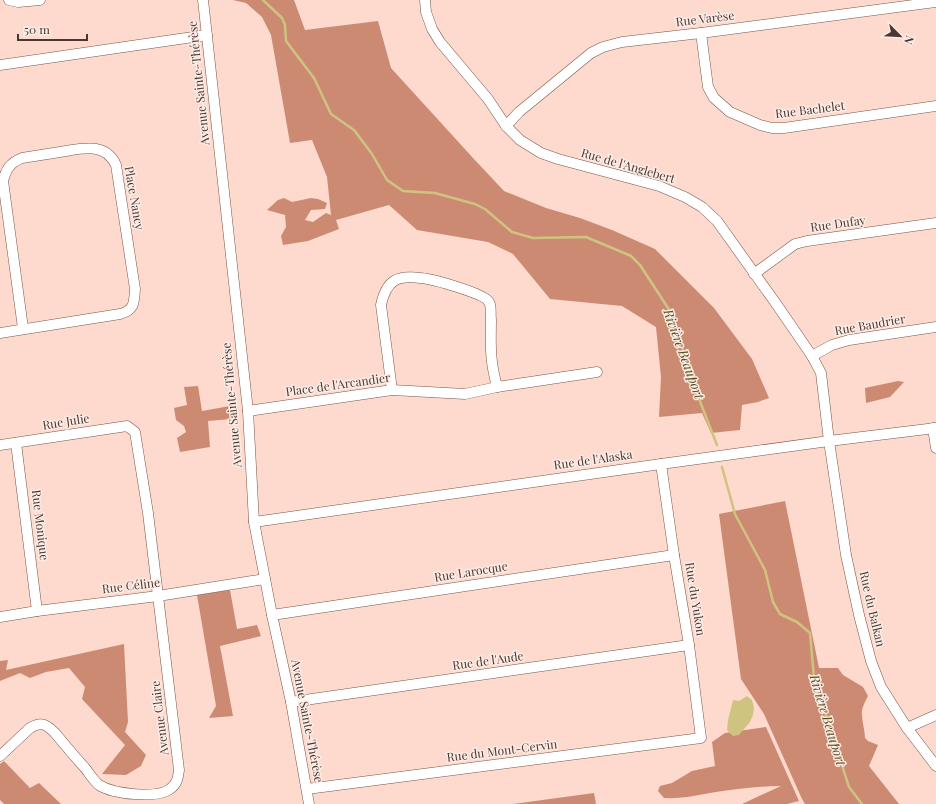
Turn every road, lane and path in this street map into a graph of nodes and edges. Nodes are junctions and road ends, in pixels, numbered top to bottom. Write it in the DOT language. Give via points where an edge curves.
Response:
graph roads {
  1 [pos="9,0"];
  2 [pos="40,0"];
  3 [pos="203,0"];
  4 [pos="425,0"];
  5 [pos="936,2"];
  6 [pos="701,33"];
  7 [pos="207,35"];
  8 [pos="0,65"];
  9 [pos="936,106"];
  10 [pos="506,126"];
  11 [pos="936,223"];
  12 [pos="754,274"];
  13 [pos="936,327"];
  14 [pos="23,328"];
  15 [pos="0,333"];
  16 [pos="812,356"];
  17 [pos="597,372"];
  18 [pos="497,386"];
  19 [pos="392,390"];
  20 [pos="248,411"];
  21 [pos="934,428"];
  22 [pos="135,432"];
  23 [pos="829,441"];
  24 [pos="16,443"];
  25 [pos="0,445"];
  26 [pos="936,448"];
  27 [pos="661,464"];
  28 [pos="254,522"];
  29 [pos="674,555"];
  30 [pos="265,579"];
  31 [pos="158,596"];
  32 [pos="37,611"];
  33 [pos="272,615"];
  34 [pos="0,617"];
  35 [pos="689,645"];
  36 [pos="291,702"];
  37 [pos="936,715"];
  38 [pos="907,728"];
  39 [pos="701,738"];
  40 [pos="0,756"];
  41 [pos="936,766"];
  42 [pos="307,790"];
  43 [pos="309,804"];
  1 -- 2 [label="street"];
  3 -- 7 [label="street, Avenue Sainte-Thérèse"];
  4 -- 10 [label="street, Rue de l'Anglebert" via="432,29 440,42 488,99"];
  5 -- 6 [label="street, Rue Varèse"];
  6 -- 9 [label="street, Rue Bachelet" via="708,87 714,98 730,112 760,125 784,128"];
  6 -- 10 [label="street, Rue Varèse" via="622,42 603,47 591,53 519,112"];
  7 -- 8 [label="street"];
  7 -- 20 [label="street, Avenue Sainte-Thérèse"];
  10 -- 12 [label="street, Rue de l'Anglebert" via="520,140 541,153 659,186 702,207 717,221"];
  11 -- 12 [label="street, Rue Dufay" via="795,244"];
  12 -- 16 [label="street, Rue de l'Anglebert"];
  13 -- 16 [label="street, Rue Baudrier" via="849,340 832,345"];
  14 -- 14 [label="street, Place Nancy" via="120,314 128,312 133,306 135,289 116,165 113,157 99,149 87,148 22,158 14,161 5,173 3,181"];
  14 -- 15 [label="street, Place Nancy"];
  16 -- 23 [label="street, Rue de l'Anglebert" via="821,373"];
  17 -- 18 [label="street, Place de l'Arcandier"];
  18 -- 19 [label="street, Place de l'Arcandier" via="465,394"];
  18 -- 19 [label="street" via="492,362 489,300 453,286 405,277 394,280 383,296 381,305"];
  19 -- 20 [label="street, Place de l'Arcandier"];
  20 -- 28 [label="street, Avenue Sainte-Thérèse"];
  21 -- 23 [label="street, Rue de l'Alaska"];
  21 -- 26 [label="street"];
  22 -- 24 [label="street, Rue Julie" via="127,426"];
  22 -- 31 [label="street, Avenue Claire"];
  23 -- 27 [label="street, Rue de l'Alaska"];
  23 -- 38 [label="street, Rue du Balkan" via="846,555 871,661 881,687"];
  24 -- 25 [label="street, Rue Julie"];
  24 -- 32 [label="street, Rue Monique"];
  27 -- 28 [label="street, Rue de l'Alaska"];
  27 -- 29 [label="street, Rue du Yukon"];
  28 -- 30 [label="street, Avenue Sainte-Thérèse"];
  29 -- 33 [label="street, Rue Larocque"];
  29 -- 35 [label="street, Rue du Yukon"];
  30 -- 31 [label="street, Rue Céline"];
  30 -- 33 [label="street, Avenue Sainte-Thérèse"];
  31 -- 32 [label="street, Rue Céline"];
  31 -- 40 [label="street, Avenue Claire" via="179,770 176,782 170,789 150,795 124,793 98,784 55,733 42,724 30,728"];
  32 -- 34 [label="street, Rue Céline"];
  33 -- 36 [label="street, Avenue Sainte-Thérèse"];
  35 -- 36 [label="street, Rue de l'Aude"];
  35 -- 39 [label="street, Rue du Yukon"];
  36 -- 42 [label="street, Avenue Sainte-Thérèse"];
  37 -- 38 [label="street"];
  38 -- 41 [label="street, Rue du Balkan"];
  39 -- 42 [label="street, Rue du Mont-Cervin"];
  42 -- 43 [label="street, Avenue Sainte-Thérèse"];
}
